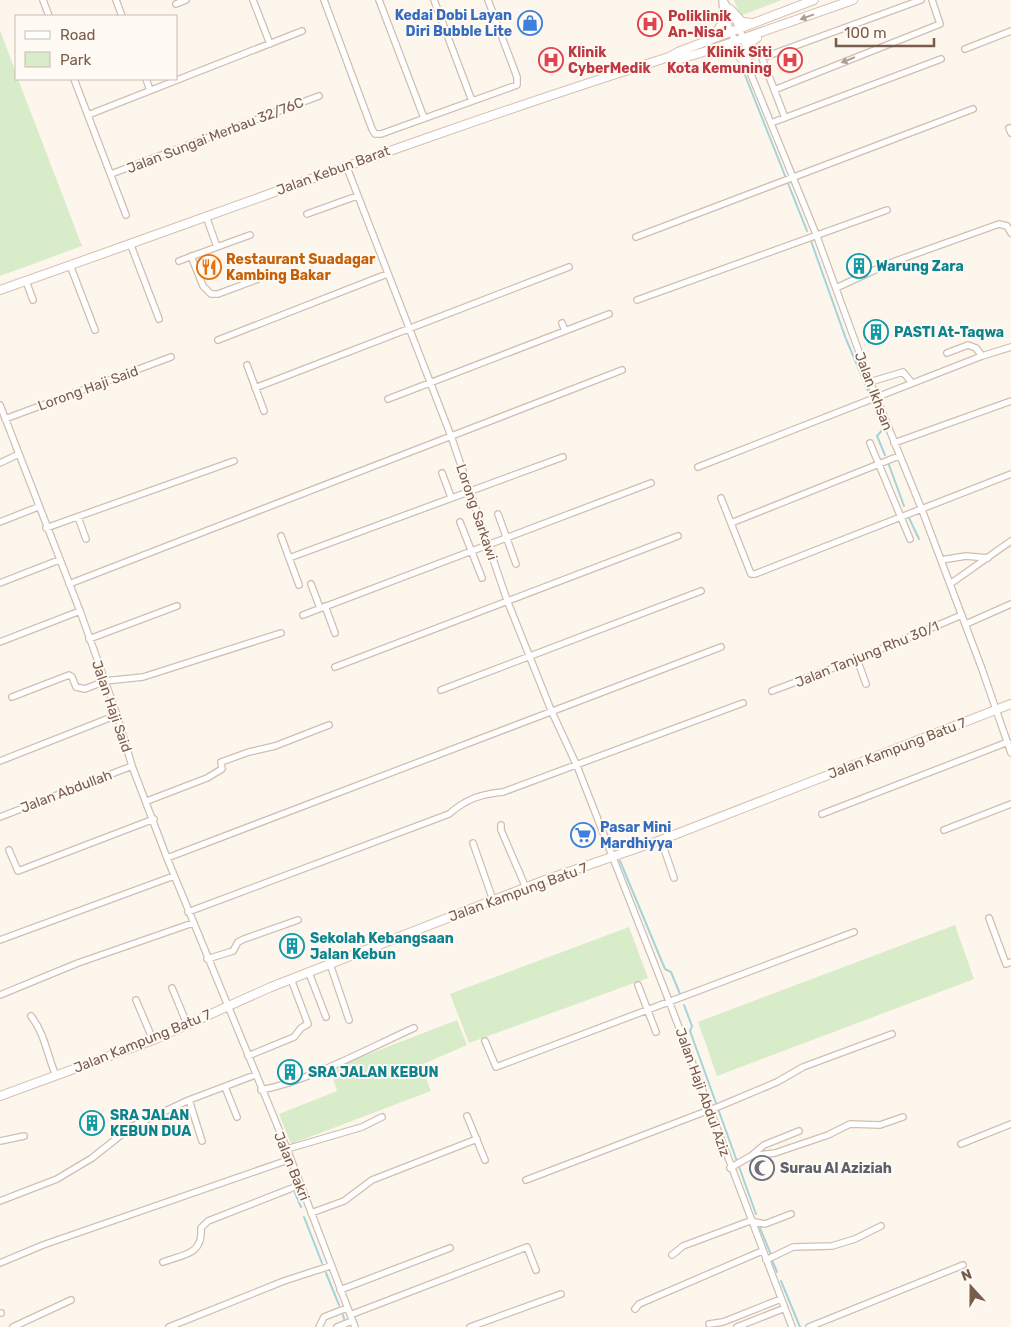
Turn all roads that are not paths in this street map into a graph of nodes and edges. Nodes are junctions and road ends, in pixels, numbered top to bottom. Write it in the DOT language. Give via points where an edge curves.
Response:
graph roads {
  1 [pos="43,0"];
  2 [pos="116,0"];
  3 [pos="186,0"];
  4 [pos="253,0"];
  5 [pos="324,0"];
  6 [pos="379,0"];
  7 [pos="434,0"];
  8 [pos="488,0"];
  9 [pos="723,0"];
  10 [pos="814,0"];
  11 [pos="853,0"];
  12 [pos="921,0"];
  13 [pos="932,0"];
  14 [pos="176,4"];
  15 [pos="726,10"];
  16 [pos="50,15"];
  17 [pos="122,15"];
  18 [pos="757,22"];
  19 [pos="734,30"];
  20 [pos="772,30"];
  21 [pos="302,31"];
  22 [pos="1011,31"];
  23 [pos="711,39"];
  24 [pos="738,40"];
  25 [pos="270,44"];
  26 [pos="966,49"];
  27 [pos="710,50"];
  28 [pos="669,57"];
  29 [pos="745,57"];
  30 [pos="941,59"];
  31 [pos="178,79"];
  32 [pos="74,80"];
  33 [pos="146,80"];
  34 [pos="176,80"];
  35 [pos="150,90"];
  36 [pos="774,90"];
  37 [pos="320,96"];
  38 [pos="472,101"];
  39 [pos="973,109"];
  40 [pos="88,115"];
  41 [pos="424,118"];
  42 [pos="785,118"];
  43 [pos="771,123"];
  44 [pos="346,165"];
  45 [pos="111,174"];
  46 [pos="788,179"];
  47 [pos="357,196"];
  48 [pos="887,210"];
  49 [pos="308,214"];
  50 [pos="126,215"];
  51 [pos="206,216"];
  52 [pos="1011,233"];
  53 [pos="816,234"];
  54 [pos="250,235"];
  55 [pos="636,237"];
  56 [pos="130,243"];
  57 [pos="217,247"];
  58 [pos="191,256"];
  59 [pos="178,261"];
  60 [pos="70,265"];
  61 [pos="569,267"];
  62 [pos="387,274"];
  63 [pos="258,279"];
  64 [pos="26,281"];
  65 [pos="836,288"];
  66 [pos="0,290"];
  67 [pos="33,300"];
  68 [pos="637,300"];
  69 [pos="609,314"];
  70 [pos="159,319"];
  71 [pos="562,324"];
  72 [pos="409,328"];
  73 [pos="95,330"];
  74 [pos="565,331"];
  75 [pos="218,340"];
  76 [pos="1011,347"];
  77 [pos="947,353"];
  78 [pos="982,356"];
  79 [pos="171,357"];
  80 [pos="247,365"];
  81 [pos="622,370"];
  82 [pos="870,382"];
  83 [pos="430,383"];
  84 [pos="912,384"];
  85 [pos="255,388"];
  86 [pos="388,398"];
  87 [pos="874,399"];
  88 [pos="1011,401"];
  89 [pos="0,405"];
  90 [pos="264,411"];
  91 [pos="5,419"];
  92 [pos="451,436"];
  93 [pos="870,443"];
  94 [pos="894,443"];
  95 [pos="19,454"];
  96 [pos="899,456"];
  97 [pos="563,458"];
  98 [pos="0,462"];
  99 [pos="234,462"];
  100 [pos="881,463"];
  101 [pos="698,467"];
  102 [pos="442,473"];
  103 [pos="1011,474"];
  104 [pos="651,483"];
  105 [pos="468,491"];
  106 [pos="451,497"];
  107 [pos="721,498"];
  108 [pos="38,508"];
  109 [pos="922,510"];
  110 [pos="498,514"];
  111 [pos="78,517"];
  112 [pos="902,518"];
  113 [pos="0,522"];
  114 [pos="460,522"];
  115 [pos="731,523"];
  116 [pos="46,528"];
  117 [pos="281,536"];
  118 [pos="678,536"];
  119 [pos="506,538"];
  120 [pos="86,539"];
  121 [pos="910,539"];
  122 [pos="1011,541"];
  123 [pos="488,545"];
  124 [pos="471,551"];
  125 [pos="289,558"];
  126 [pos="988,558"];
  127 [pos="59,560"];
  128 [pos="941,560"];
  129 [pos="516,564"];
  130 [pos="482,578"];
  131 [pos="0,583"];
  132 [pos="69,584"];
  133 [pos="311,584"];
  134 [pos="950,584"];
  135 [pos="299,585"];
  136 [pos="701,591"];
  137 [pos="507,600"];
  138 [pos="1011,604"];
  139 [pos="178,606"];
  140 [pos="322,607"];
  141 [pos="80,612"];
  142 [pos="302,615"];
  143 [pos="962,616"];
  144 [pos="966,624"];
  145 [pos="281,633"];
  146 [pos="335,633"];
  147 [pos="89,639"];
  148 [pos="0,642"];
  149 [pos="721,647"];
  150 [pos="529,655"];
  151 [pos="857,659"];
  152 [pos="335,666"];
  153 [pos="105,682"];
  154 [pos="866,684"];
  155 [pos="441,690"];
  156 [pos="772,691"];
  157 [pos="12,697"];
  158 [pos="743,703"];
  159 [pos="1011,704"];
  160 [pos="996,709"];
  161 [pos="551,710"];
  162 [pos="118,715"];
  163 [pos="329,725"];
  164 [pos="1008,742"];
  165 [pos="1011,753"];
  166 [pos="0,761"];
  167 [pos="132,766"];
  168 [pos="577,766"];
  169 [pos="147,801"];
  170 [pos="1011,804"];
  171 [pos="822,814"];
  172 [pos="0,817"];
  173 [pos="154,819"];
  174 [pos="501,825"];
  175 [pos="944,830"];
  176 [pos="661,840"];
  177 [pos="473,843"];
  178 [pos="9,850"];
  179 [pos="168,858"];
  180 [pos="612,858"];
  181 [pos="174,876"];
  182 [pos="674,878"];
  183 [pos="526,888"];
  184 [pos="493,900"];
  185 [pos="188,912"];
  186 [pos="989,918"];
  187 [pos="298,920"];
  188 [pos="193,923"];
  189 [pos="854,932"];
  190 [pos="0,940"];
  191 [pos="208,959"];
  192 [pos="1011,962"];
  193 [pos="330,964"];
  194 [pos="309,973"];
  195 [pos="291,979"];
  196 [pos="638,985"];
  197 [pos="172,988"];
  198 [pos="0,994"];
  199 [pos="136,1000"];
  200 [pos="669,1001"];
  201 [pos="228,1005"];
  202 [pos="647,1009"];
  203 [pos="31,1016"];
  204 [pos="326,1017"];
  205 [pos="349,1020"];
  206 [pos="187,1024"];
  207 [pos="414,1028"];
  208 [pos="656,1032"];
  209 [pos="892,1034"];
  210 [pos="152,1040"];
  211 [pos="485,1041"];
  212 [pos="248,1056"];
  213 [pos="255,1075"];
  214 [pos="56,1076"];
  215 [pos="225,1087"];
  216 [pos="261,1090"];
  217 [pos="0,1096"];
  218 [pos="189,1100"];
  219 [pos="711,1109"];
  220 [pos="468,1116"];
  221 [pos="237,1117"];
  222 [pos="382,1117"];
  223 [pos="903,1117"];
  224 [pos="1011,1124"];
  225 [pos="800,1132"];
  226 [pos="24,1136"];
  227 [pos="477,1139"];
  228 [pos="0,1141"];
  229 [pos="202,1141"];
  230 [pos="961,1144"];
  231 [pos="287,1149"];
  232 [pos="751,1156"];
  233 [pos="290,1159"];
  234 [pos="485,1160"];
  235 [pos="732,1166"];
  236 [pos="526,1180"];
  237 [pos="300,1185"];
  238 [pos="0,1201"];
  239 [pos="311,1213"];
  240 [pos="791,1214"];
  241 [pos="750,1221"];
  242 [pos="881,1226"];
  243 [pos="450,1248"];
  244 [pos="762,1251"];
  245 [pos="672,1255"];
  246 [pos="770,1258"];
  247 [pos="163,1262"];
  248 [pos="0,1263"];
  249 [pos="963,1265"];
  250 [pos="330,1266"];
  251 [pos="536,1270"];
  252 [pos="340,1290"];
  253 [pos="561,1294"];
  254 [pos="782,1298"];
  255 [pos="71,1300"];
  256 [pos="347,1308"];
  257 [pos="785,1308"];
  258 [pos="635,1309"];
  259 [pos="352,1321"];
  260 [pos="709,1324"];
  261 [pos="12,1327"];
  262 [pos="169,1327"];
  263 [pos="319,1327"];
  264 [pos="337,1327"];
  265 [pos="470,1327"];
  266 [pos="737,1327"];
  267 [pos="792,1327"];
  268 [pos="809,1327"];
  1 -- 16 [label="street"];
  2 -- 17 [label="street"];
  3 -- 14 [label="street"];
  4 -- 25 [label="street"];
  5 -- 41 [label="street" via="375,134"];
  6 -- 41 [label="street"];
  7 -- 38 [label="street"];
  8 -- 38 [label="street" via="518,83"];
  9 -- 15 [label="street, Jalan Ikhsan"];
  10 -- 18 [label="main road, Jalan Kebun Barat"];
  11 -- 20 [label="main road, one-way"];
  12 -- 36 [label="street" via="764,57 762,60"];
  13 -- 36 [label="street, one-way" via="941,22"];
  15 -- 18 [label="main road" via="742,22"];
  15 -- 19 [label="street, Jalan Ikhsan"];
  15 -- 23 [label="main road" via="721,28"];
  18 -- 19 [label="main road, Jalan Kebun Barat"];
  19 -- 23 [label="main road, Jalan Kebun Barat"];
  19 -- 24 [label="street, Jalan Ikhsan"];
  20 -- 24 [label="main road, Jalan Kebun Barat"];
  20 -- 29 [label="main road" via="750,42"];
  21 -- 25 [label="street"];
  22 -- 26 [label="street"];
  23 -- 28 [label="main road, Jalan Kebun Barat"];
  24 -- 27 [label="main road, Jalan Kebun Barat"];
  24 -- 29 [label="street, Jalan Ikhsan"];
  25 -- 31 [label="street"];
  27 -- 28 [label="main road, Jalan Kebun Barat" via="680,59"];
  27 -- 29 [label="main road" via="728,47"];
  28 -- 44 [label="main road, Jalan Kebun Barat"];
  29 -- 43 [label="street, Jalan Ikhsan"];
  30 -- 42 [label="street"];
  32 -- 40 [label="street"];
  33 -- 35 [label="street"];
  34 -- 35 [label="street"];
  35 -- 40 [label="street"];
  36 -- 42 [label="street"];
  37 -- 45 [label="street, Jalan Sungai Merbau 32/76C"];
  38 -- 41 [label="street"];
  39 -- 46 [label="street"];
  40 -- 45 [label="street"];
  42 -- 43 [label="street"];
  43 -- 46 [label="street, Jalan Ikhsan"];
  44 -- 47 [label="street, Lorong Sarkawi"];
  44 -- 51 [label="main road, Jalan Kebun Barat"];
  45 -- 50 [label="street"];
  46 -- 53 [label="street, Jalan Ikhsan"];
  46 -- 55 [label="street"];
  47 -- 49 [label="street"];
  47 -- 62 [label="street, Lorong Sarkawi"];
  48 -- 53 [label="street"];
  51 -- 56 [label="main road, Jalan Kebun Barat"];
  51 -- 57 [label="street"];
  52 -- 65 [label="street" via="1007,226 999,224 890,263"];
  53 -- 65 [label="street, Jalan Ikhsan"];
  53 -- 68 [label="street"];
  54 -- 57 [label="street"];
  56 -- 60 [label="main road, Jalan Kebun Barat"];
  56 -- 70 [label="street"];
  57 -- 58 [label="street"];
  58 -- 59 [label="street"];
  58 -- 63 [label="street" via="203,286 211,294"];
  60 -- 64 [label="main road, Jalan Kebun Barat"];
  60 -- 73 [label="street"];
  61 -- 72 [label="street"];
  62 -- 72 [label="street, Lorong Sarkawi"];
  62 -- 75 [label="street"];
  64 -- 66 [label="main road, Jalan Kebun Barat"];
  64 -- 67 [label="street"];
  65 -- 82 [label="street, Jalan Ikhsan"];
  69 -- 74 [label="street"];
  71 -- 74 [label="street"];
  72 -- 83 [label="street, Lorong Sarkawi"];
  72 -- 85 [label="street"];
  74 -- 83 [label="street"];
  76 -- 78 [label="street"];
  77 -- 78 [label="street" via="968,344"];
  78 -- 84 [label="street"];
  79 -- 91 [label="street, Lorong Haji Said"];
  80 -- 85 [label="street"];
  81 -- 92 [label="street"];
  82 -- 84 [label="street" via="903,372"];
  82 -- 87 [label="street, Jalan Ikhsan"];
  83 -- 86 [label="street"];
  83 -- 92 [label="street, Lorong Sarkawi"];
  84 -- 87 [label="street"];
  85 -- 90 [label="street"];
  87 -- 94 [label="street, Jalan Ikhsan"];
  87 -- 101 [label="street"];
  88 -- 94 [label="street"];
  89 -- 91 [label="street, Jalan Haji Said"];
  91 -- 95 [label="street, Jalan Haji Said"];
  92 -- 105 [label="street, Lorong Sarkawi"];
  92 -- 132 [label="street"];
  93 -- 100 [label="street"];
  94 -- 96 [label="street, Jalan Ikhsan"];
  95 -- 98 [label="street"];
  95 -- 108 [label="street, Jalan Haji Said"];
  96 -- 100 [label="street"];
  96 -- 109 [label="street, Jalan Ikhsan"];
  97 -- 105 [label="street"];
  99 -- 111 [label="street"];
  100 -- 112 [label="street"];
  100 -- 115 [label="street"];
  102 -- 106 [label="street"];
  103 -- 109 [label="street"];
  104 -- 119 [label="street"];
  105 -- 106 [label="street"];
  105 -- 123 [label="street, Lorong Sarkawi"];
  106 -- 125 [label="street"];
  107 -- 115 [label="street"];
  108 -- 113 [label="street"];
  108 -- 116 [label="street, Jalan Haji Said"];
  109 -- 112 [label="street"];
  109 -- 128 [label="street, Jalan Ikhsan"];
  110 -- 119 [label="street"];
  111 -- 116 [label="street"];
  111 -- 120 [label="street"];
  112 -- 115 [label="street" via="756,574 748,569"];
  112 -- 121 [label="street"];
  114 -- 124 [label="street"];
  116 -- 127 [label="street, Jalan Haji Said"];
  117 -- 125 [label="street"];
  118 -- 137 [label="street"];
  119 -- 123 [label="street"];
  119 -- 129 [label="street"];
  122 -- 126 [label="street"];
  123 -- 124 [label="street"];
  123 -- 137 [label="street, Lorong Sarkawi"];
  124 -- 130 [label="street"];
  124 -- 140 [label="street"];
  125 -- 135 [label="street"];
  126 -- 128 [label="street" via="966,556"];
  126 -- 134 [label="street"];
  127 -- 131 [label="street"];
  127 -- 132 [label="street, Jalan Haji Said"];
  128 -- 134 [label="street, Jalan Ikhsan"];
  132 -- 141 [label="street, Jalan Haji Said"];
  133 -- 140 [label="street"];
  134 -- 143 [label="street, Jalan Ikhsan"];
  136 -- 150 [label="street"];
  137 -- 150 [label="street, Lorong Sarkawi"];
  137 -- 152 [label="street"];
  138 -- 144 [label="street"];
  139 -- 147 [label="street"];
  140 -- 142 [label="street"];
  140 -- 146 [label="street"];
  141 -- 147 [label="street, Jalan Haji Said"];
  141 -- 148 [label="street"];
  143 -- 144 [label="street, Jalan Ikhsan"];
  143 -- 151 [label="street, Jalan Tanjung Rhu 30/1"];
  144 -- 160 [label="street, Jalan Ikhsan"];
  145 -- 153 [label="street" via="143,676"];
  147 -- 153 [label="street, Jalan Haji Said"];
  149 -- 161 [label="street"];
  150 -- 155 [label="street"];
  150 -- 161 [label="street, Lorong Sarkawi"];
  151 -- 154 [label="street"];
  151 -- 156 [label="street, Jalan Tanjung Rhu 30/1"];
  153 -- 157 [label="street" via="79,688 69,675"];
  153 -- 162 [label="street, Jalan Haji Said"];
  158 -- 168 [label="street"];
  159 -- 160 [label="main road, Jalan Kampung Batu 7"];
  160 -- 164 [label="street, Jalan Ikhsan"];
  160 -- 176 [label="main road, Jalan Kampung Batu 7"];
  161 -- 168 [label="street, Lorong Sarkawi"];
  161 -- 179 [label="street"];
  162 -- 166 [label="street"];
  162 -- 167 [label="street, Jalan Haji Said"];
  163 -- 169 [label="street" via="221,762 222,769 207,778"];
  164 -- 165 [label="street, Jalan Ikhsan"];
  164 -- 171 [label="street"];
  167 -- 169 [label="street, Jalan Haji Said"];
  167 -- 172 [label="street, Jalan Abdullah"];
  168 -- 180 [label="street, Lorong Sarkawi"];
  168 -- 185 [label="street" via="502,792 480,794 449,814"];
  169 -- 173 [label="street, Jalan Haji Said"];
  170 -- 175 [label="street"];
  173 -- 178 [label="street" via="18,871"];
  173 -- 179 [label="street, Jalan Haji Said"];
  174 -- 183 [label="street" via="500,830"];
  176 -- 180 [label="main road, Jalan Kampung Batu 7"];
  176 -- 182 [label="street"];
  177 -- 184 [label="street"];
  179 -- 181 [label="street, Jalan Haji Said"];
  180 -- 183 [label="main road, Jalan Kampung Batu 7"];
  180 -- 200 [label="street, Jalan Haji Abdul Aziz"];
  181 -- 185 [label="street, Jalan Haji Said"];
  181 -- 190 [label="street"];
  183 -- 184 [label="main road, Jalan Kampung Batu 7"];
  184 -- 193 [label="main road, Jalan Kampung Batu 7"];
  185 -- 188 [label="street, Jalan Haji Said"];
  186 -- 192 [label="street" via="1006,964"];
  187 -- 191 [label="street" via="244,939 233,951"];
  188 -- 191 [label="street, Jalan Haji Said"];
  188 -- 198 [label="street"];
  189 -- 200 [label="street"];
  191 -- 201 [label="street, Jalan Haji Said"];
  193 -- 194 [label="main road, Jalan Kampung Batu 7"];
  193 -- 205 [label="street"];
  194 -- 195 [label="main road, Jalan Kampung Batu 7"];
  194 -- 204 [label="street"];
  195 -- 201 [label="main road, Jalan Kampung Batu 7"];
  195 -- 212 [label="street" via="308,1024 294,1037"];
  196 -- 202 [label="street"];
  197 -- 206 [label="street"];
  199 -- 210 [label="street"];
  200 -- 202 [label="street"];
  200 -- 219 [label="street, Jalan Haji Abdul Aziz"];
  201 -- 206 [label="main road, Jalan Kampung Batu 7"];
  201 -- 212 [label="street, Jalan Bakri"];
  202 -- 208 [label="street"];
  202 -- 211 [label="street" via="496,1067"];
  203 -- 214 [label="street" via="45,1040"];
  206 -- 210 [label="main road, Jalan Kampung Batu 7"];
  207 -- 216 [label="street" via="307,1075"];
  209 -- 219 [label="street" via="804,1067 778,1082"];
  210 -- 214 [label="main road, Jalan Kampung Batu 7"];
  212 -- 213 [label="street, Jalan Bakri"];
  213 -- 215 [label="street"];
  213 -- 216 [label="street, Jalan Bakri"];
  214 -- 217 [label="main road, Jalan Kampung Batu 7"];
  215 -- 218 [label="street"];
  215 -- 221 [label="street"];
  216 -- 231 [label="street, Jalan Bakri"];
  218 -- 229 [label="street"];
  218 -- 238 [label="street" via="131,1127 92,1158 58,1179"];
  219 -- 235 [label="street, Jalan Haji Abdul Aziz"];
  219 -- 236 [label="street"];
  220 -- 227 [label="street"];
  222 -- 231 [label="street" via="362,1127"];
  223 -- 232 [label="street" via="880,1124 850,1124 775,1153"];
  224 -- 230 [label="street"];
  225 -- 232 [label="street" via="764,1146"];
  226 -- 228 [label="street"];
  227 -- 234 [label="street"];
  227 -- 239 [label="street" via="372,1180 344,1200"];
  231 -- 233 [label="street, Jalan Bakri"];
  232 -- 235 [label="street"];
  233 -- 237 [label="street, Jalan Bakri"];
  233 -- 248 [label="street" via="43,1244"];
  235 -- 241 [label="street, Jalan Haji Abdul Aziz"];
  237 -- 239 [label="street, Jalan Bakri"];
  237 -- 247 [label="street" via="208,1221 201,1228 202,1241 196,1250"];
  239 -- 250 [label="street, Jalan Bakri"];
  240 -- 241 [label="street" via="765,1224"];
  241 -- 244 [label="street, Jalan Haji Abdul Aziz"];
  241 -- 245 [label="street" via="683,1246"];
  242 -- 246 [label="street" via="832,1246 793,1246"];
  243 -- 252 [label="street"];
  244 -- 246 [label="street, Jalan Haji Abdul Aziz"];
  244 -- 258 [label="street" via="639,1304"];
  246 -- 254 [label="street, Jalan Haji Abdul Aziz"];
  249 -- 268 [label="street"];
  250 -- 252 [label="street, Jalan Bakri"];
  250 -- 262 [label="street"];
  251 -- 259 [label="street" via="527,1247"];
  252 -- 256 [label="street, Jalan Bakri"];
  253 -- 265 [label="street"];
  254 -- 257 [label="street, Jalan Haji Abdul Aziz"];
  254 -- 260 [label="street" via="723,1322"];
  255 -- 261 [label="street"];
  256 -- 259 [label="street, Jalan Bakri"];
  256 -- 263 [label="street" via="324,1317"];
  257 -- 266 [label="street"];
  257 -- 267 [label="street, Jalan Haji Abdul Aziz"];
  259 -- 264 [label="street"];
}
